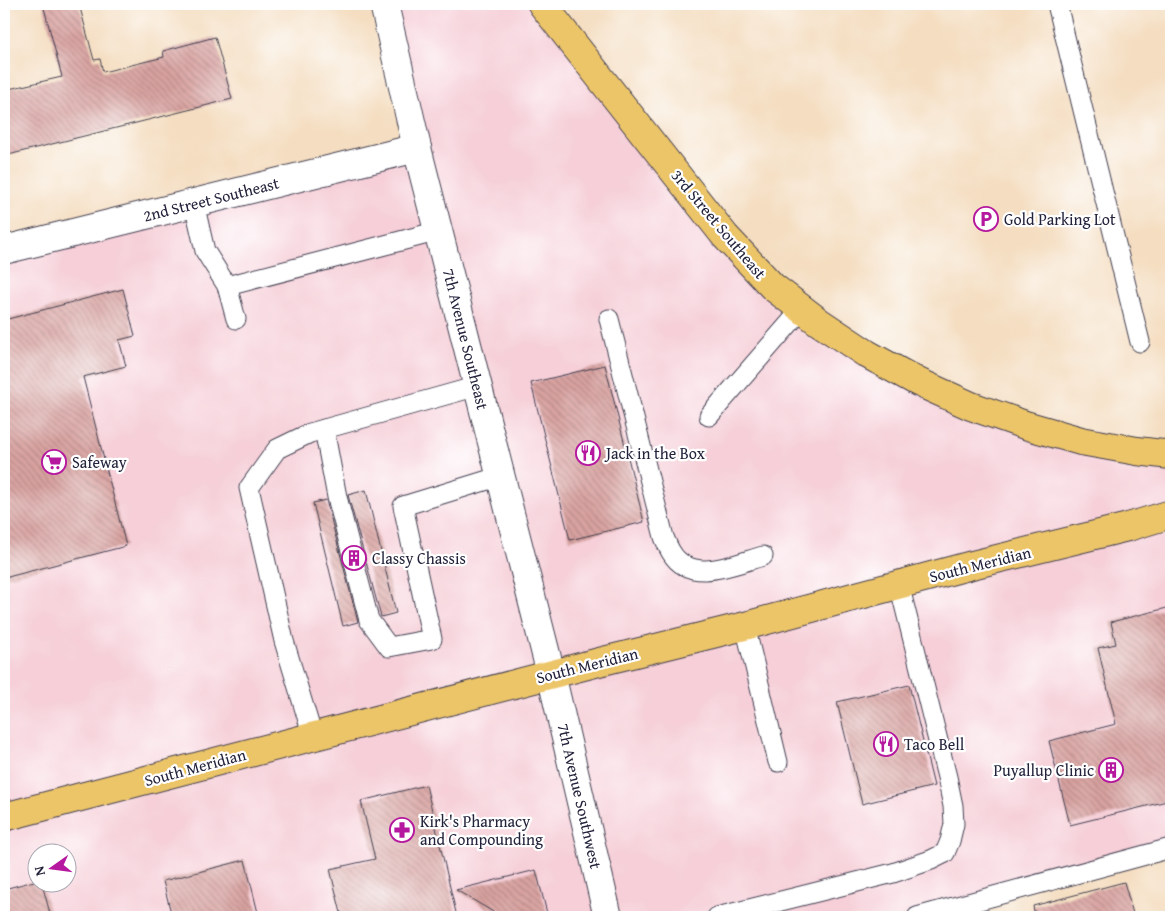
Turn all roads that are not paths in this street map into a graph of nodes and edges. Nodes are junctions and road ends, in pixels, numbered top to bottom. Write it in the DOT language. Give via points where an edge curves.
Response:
graph roads {
  1 [pos="384,4"];
  2 [pos="542,4"];
  3 [pos="1057,4"];
  4 [pos="417,148"];
  5 [pos="194,203"];
  6 [pos="439,231"];
  7 [pos="4,250"];
  8 [pos="227,286"];
  9 [pos="802,309"];
  10 [pos="236,319"];
  11 [pos="609,320"];
  12 [pos="1140,342"];
  13 [pos="478,386"];
  14 [pos="709,416"];
  15 [pos="324,429"];
  16 [pos="1171,455"];
  17 [pos="501,476"];
  18 [pos="1171,514"];
  19 [pos="763,556"];
  20 [pos="899,584"];
  21 [pos="745,626"];
  22 [pos="552,674"];
  23 [pos="313,737"];
  24 [pos="778,762"];
  25 [pos="4,817"];
  26 [pos="1171,848"];
  27 [pos="608,917"];
  28 [pos="717,917"];
  29 [pos="917,917"];
  1 -- 4 [label="street, 7th Avenue Southeast"];
  2 -- 9 [label="main road, 3rd Street Southeast" via="725,236 773,287"];
  3 -- 12 [label="lane"];
  4 -- 5 [label="street, 2nd Street Southeast"];
  4 -- 6 [label="street, 7th Avenue Southeast"];
  5 -- 7 [label="street, 2nd Street Southeast"];
  5 -- 8 [label="lane" via="205,251"];
  6 -- 8 [label="lane"];
  6 -- 13 [label="street, 7th Avenue Southeast"];
  8 -- 10 [label="lane"];
  9 -- 14 [label="lane"];
  9 -- 16 [label="main road, 3rd Street Southeast" via="867,354 970,406 1081,441"];
  11 -- 19 [label="lane" via="664,537 671,552 688,568 704,570"];
  13 -- 15 [label="lane"];
  13 -- 17 [label="street, 7th Avenue Southeast"];
  15 -- 17 [label="lane" via="337,497 369,620 389,647 432,639 403,506"];
  15 -- 23 [label="lane" via="277,449 250,488 284,641"];
  17 -- 22 [label="street, 7th Avenue Southeast"];
  18 -- 20 [label="main road, South Meridian"];
  20 -- 21 [label="main road, South Meridian"];
  20 -- 28 [label="lane" via="953,806 954,824 945,853 893,873"];
  21 -- 22 [label="main road, South Meridian"];
  21 -- 24 [label="lane"];
  22 -- 23 [label="main road, South Meridian"];
  22 -- 27 [label="street, 7th Avenue Southwest"];
  23 -- 25 [label="main road, South Meridian"];
  26 -- 29 [label="lane"];
}
